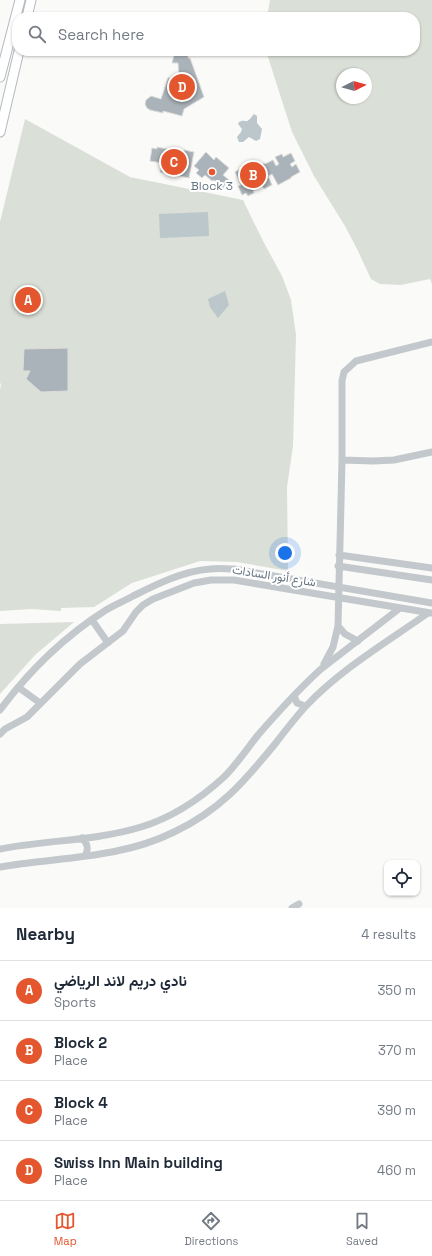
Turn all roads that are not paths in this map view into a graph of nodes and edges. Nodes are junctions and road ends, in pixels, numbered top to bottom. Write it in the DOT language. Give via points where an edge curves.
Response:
graph roads {
  1 [pos="20,0"];
  2 [pos="31,0"];
  3 [pos="18,12"];
  4 [pos="28,12"];
  5 [pos="12,41"];
  6 [pos="6,54"];
  7 [pos="12,54"];
  8 [pos="19,56"];
  9 [pos="0,77"];
  10 [pos="0,132"];
  11 [pos="432,342"];
  12 [pos="432,452"];
  13 [pos="342,460"];
  14 [pos="339,555"];
  15 [pos="338,566"];
  16 [pos="432,568"];
  17 [pos="432,580"];
  18 [pos="338,587"];
  19 [pos="338,598"];
  20 [pos="432,603"];
  21 [pos="400,608"];
  22 [pos="430,613"];
  23 [pos="92,620"];
  24 [pos="338,626"];
  25 [pos="358,640"];
  26 [pos="108,643"];
  27 [pos="321,669"];
  28 [pos="18,687"];
  29 [pos="294,696"];
  30 [pos="40,703"];
  31 [pos="305,706"];
  32 [pos="0,710"];
  33 [pos="0,734"];
  34 [pos="82,838"];
  35 [pos="0,849"];
  36 [pos="85,856"];
  37 [pos="0,867"];
  1 -- 3 [label="street"];
  2 -- 4 [label="street"];
  5 -- 6 [label="street"];
  6 -- 7 [label="street"];
  6 -- 9 [label="street"];
  8 -- 10 [label="street"];
  11 -- 13 [label="street" via="356,361 344,372"];
  12 -- 13 [label="street" via="394,460"];
  13 -- 14 [label="street"];
  14 -- 15 [label="street"];
  14 -- 16 [label="street"];
  15 -- 17 [label="street"];
  15 -- 18 [label="street"];
  18 -- 19 [label="street"];
  18 -- 20 [label="street, شارع أنور السادات"];
  18 -- 23 [label="street, شارع أنور السادات" via="234,569 210,569 192,572 147,589 107,609"];
  19 -- 21 [label="street, شارع أنور السادات"];
  19 -- 24 [label="street"];
  19 -- 26 [label="street, شارع أنور السادات" via="234,580 211,580 173,591 143,605 123,631"];
  21 -- 22 [label="street, شارع أنور السادات"];
  21 -- 25 [label="street"];
  22 -- 31 [label="street" via="346,671"];
  23 -- 26 [label="street"];
  23 -- 28 [label="street, شارع أنور السادات" via="48,656"];
  24 -- 25 [label="street" via="345,634"];
  24 -- 27 [label="street" via="333,647"];
  25 -- 27 [label="street"];
  26 -- 30 [label="street, شارع أنور السادات" via="80,664"];
  27 -- 29 [label="street"];
  28 -- 30 [label="street"];
  28 -- 32 [label="street, شارع أنور السادات"];
  29 -- 31 [label="street" via="297,703"];
  29 -- 34 [label="street" via="224,776 190,803 142,827"];
  30 -- 33 [label="street, شارع أنور السادات" via="27,718"];
  31 -- 36 [label="street" via="239,787 198,820 148,843 122,851"];
  34 -- 35 [label="street"];
  34 -- 36 [label="street" via="87,844"];
  36 -- 37 [label="street"];
}
